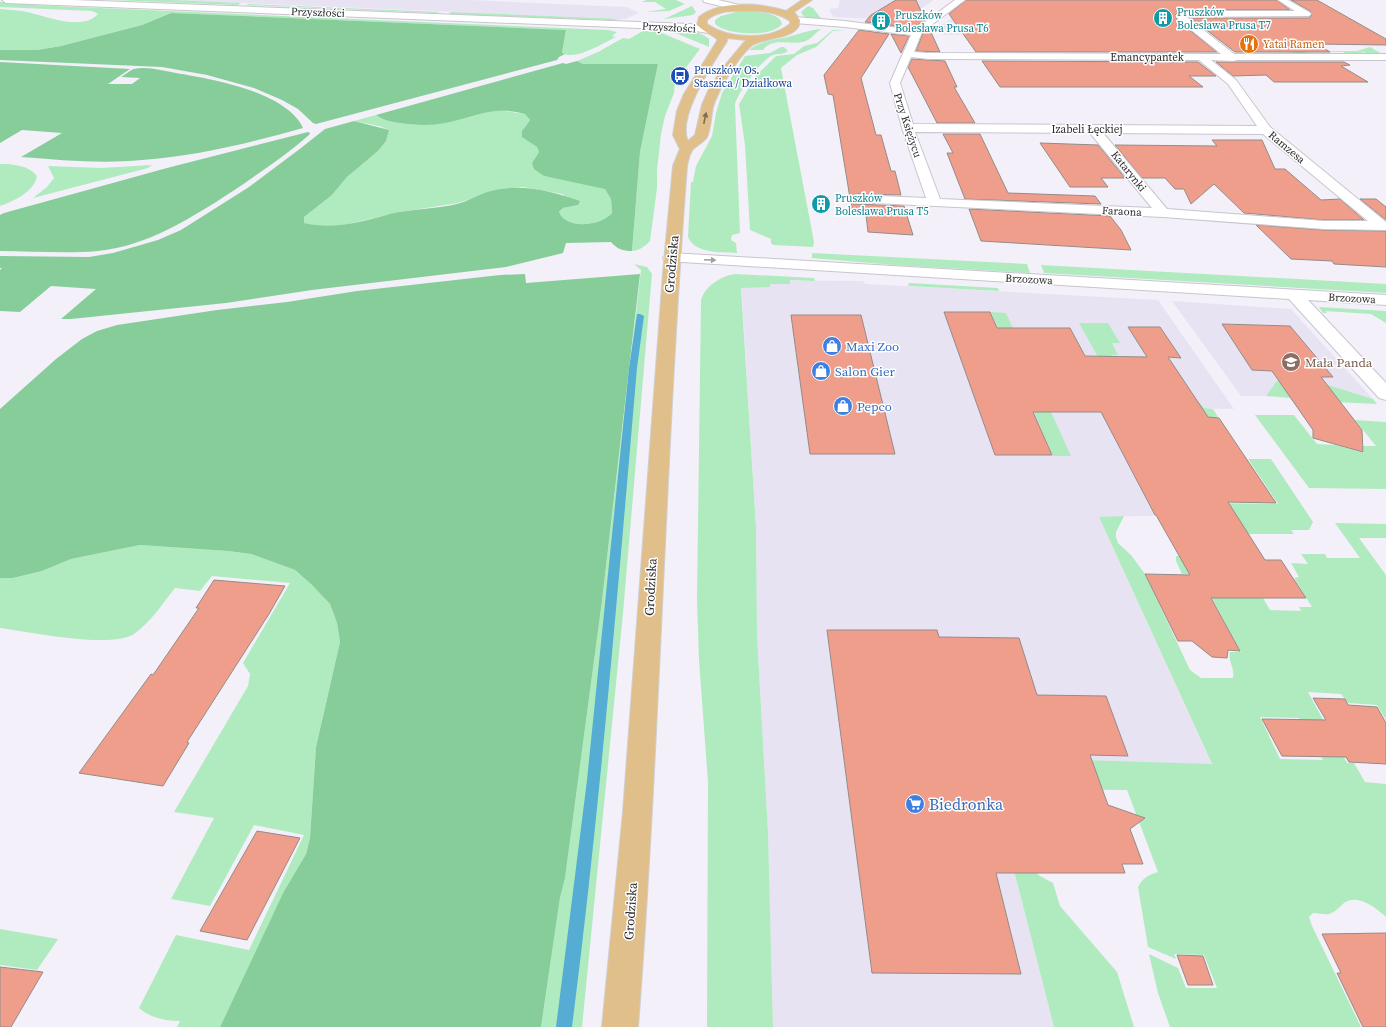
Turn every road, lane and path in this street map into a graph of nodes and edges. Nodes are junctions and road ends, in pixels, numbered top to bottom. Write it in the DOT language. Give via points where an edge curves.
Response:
graph roads {
  1 [pos="6,0"];
  2 [pos="808,0"];
  3 [pos="961,0"];
  4 [pos="1282,0"];
  5 [pos="781,2"];
  6 [pos="744,8"];
  7 [pos="705,10"];
  8 [pos="793,22"];
  9 [pos="630,25"];
  10 [pos="711,31"];
  11 [pos="917,33"];
  12 [pos="764,37"];
  13 [pos="908,54"];
  14 [pos="1364,57"];
  15 [pos="1386,57"];
  16 [pos="1203,58"];
  17 [pos="1233,58"];
  18 [pos="1382,68"];
  19 [pos="908,128"];
  20 [pos="1093,129"];
  21 [pos="1266,130"];
  22 [pos="686,148"];
  23 [pos="858,199"];
  24 [pos="934,202"];
  25 [pos="1163,214"];
  26 [pos="1384,226"];
  27 [pos="671,258"];
  28 [pos="1294,295"];
  29 [pos="1386,300"];
  30 [pos="1386,394"];
  31 [pos="620,1027"];
  1 -- 9 [label="street, Przyszłości"];
  2 -- 8 [label="main road" via="790,11"];
  3 -- 11 [label="street, Przy Księżycu"];
  4 -- 17 [label="street" via="1306,14 1181,16 1184,21"];
  5 -- 6 [label="main road" via="763,7"];
  6 -- 7 [label="street"];
  6 -- 7 [label="main road"];
  6 -- 8 [label="main road" via="776,11"];
  7 -- 9 [label="street, Przyszłości"];
  7 -- 10 [label="main road" via="701,22"];
  8 -- 11 [label="street"];
  8 -- 12 [label="main road" via="784,33"];
  9 -- 10 [label="street, Przyszłości"];
  10 -- 12 [label="main road" via="737,37"];
  10 -- 22 [label="main road" via="722,38 722,41 690,94 680,122 679,135"];
  11 -- 13 [label="street, Przy Księżycu"];
  22 -- 12 [label="main road, one-way" via="702,136 708,105 739,52 749,42"];
  13 -- 16 [label="street, Emancypantek"];
  13 -- 19 [label="street, Przy Księżycu" via="895,83"];
  14 -- 15 [label="street, Emancypantek"];
  14 -- 17 [label="street, Emancypantek"];
  14 -- 18 [label="street"];
  16 -- 17 [label="street, Emancypantek"];
  16 -- 21 [label="street, Ramzesa" via="1232,82"];
  19 -- 20 [label="street, Izabeli Łęckiej"];
  19 -- 24 [label="street, Przy Księżycu"];
  20 -- 21 [label="street, Izabeli Łęckiej"];
  20 -- 25 [label="street, Katarynki"];
  21 -- 26 [label="street, Ramzesa"];
  22 -- 27 [label="main road, Grodziska" via="680,166"];
  23 -- 24 [label="street, Faraona"];
  24 -- 25 [label="street, Faraona"];
  25 -- 26 [label="street, Faraona" via="1324,225"];
  27 -- 28 [label="street, Brzozowa, one-way"];
  27 -- 31 [label="main road, Grodziska" via="632,890"];
  28 -- 29 [label="street, Brzozowa"];
  28 -- 30 [label="street"];
}
